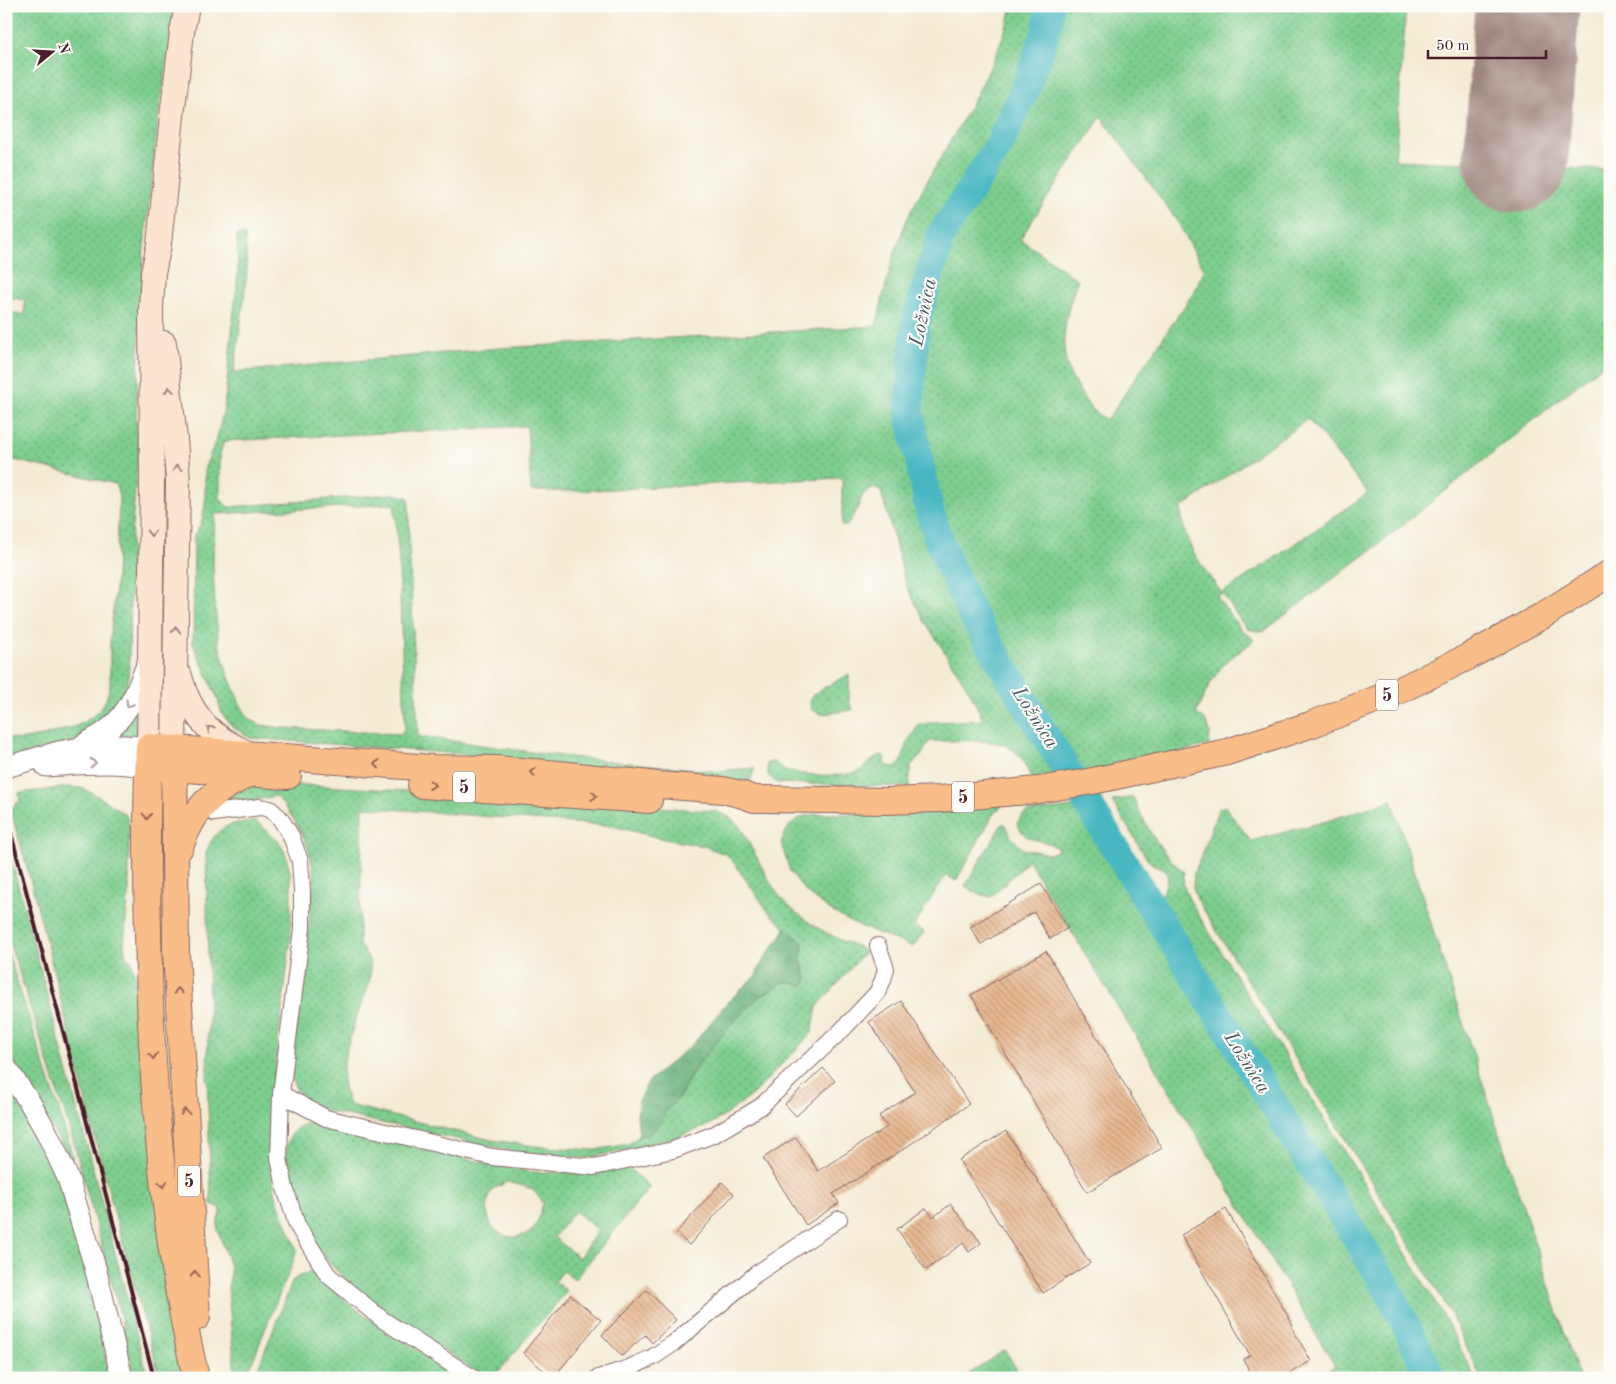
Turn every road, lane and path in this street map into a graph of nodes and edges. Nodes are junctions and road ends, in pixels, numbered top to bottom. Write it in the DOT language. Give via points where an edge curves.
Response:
graph roads {
  1 [pos="187,6"];
  2 [pos="158,244"];
  3 [pos="1610,573"];
  4 [pos="149,659"];
  5 [pos="176,660"];
  6 [pos="76,749"];
  7 [pos="161,758"];
  8 [pos="251,764"];
  9 [pos="6,768"];
  10 [pos="214,813"];
  11 [pos="175,861"];
  12 [pos="878,946"];
  13 [pos="6,1068"];
  14 [pos="281,1094"];
  15 [pos="839,1219"];
  16 [pos="122,1378"];
  17 [pos="197,1378"];
  18 [pos="473,1378"];
  19 [pos="598,1378"];
  1 -- 2 [label="main road"];
  2 -- 4 [label="main road, one-way" via="151,307"];
  5 -- 2 [label="main road, one-way" via="178,482"];
  3 -- 8 [label="main road, 5" via="1468,658 1398,691 1310,725 1227,752 1038,790 887,801 754,799 724,805"];
  4 -- 6 [label="street, one-way" via="119,720 109,730"];
  4 -- 7 [label="main road"];
  5 -- 7 [label="main road"];
  8 -- 5 [label="main road, one-way" via="199,717 183,686"];
  6 -- 7 [label="street" via="112,745"];
  6 -- 9 [label="street"];
  7 -- 8 [label="main road, 5"];
  9 -- 7 [label="street, one-way" via="131,764"];
  7 -- 11 [label="main road, 5"];
  7 -- 17 [label="main road, 5, one-way" via="148,952 152,1040 165,1201 178,1296"];
  8 -- 11 [label="main road" via="203,804 189,824"];
  10 -- 14 [label="street" via="260,807 270,809 291,836 300,860 302,929"];
  17 -- 11 [label="main road, 5, one-way" via="199,1342 176,952"];
  12 -- 14 [label="street" via="886,969 883,980 877,993 842,1030 760,1107 716,1134 673,1150 594,1167 492,1157 326,1118"];
  13 -- 16 [label="street" via="29,1101 68,1178 95,1266"];
  14 -- 18 [label="street" via="279,1158 285,1188 297,1225 328,1275 384,1320"];
  15 -- 19 [label="street" via="756,1274 653,1357"];
}
